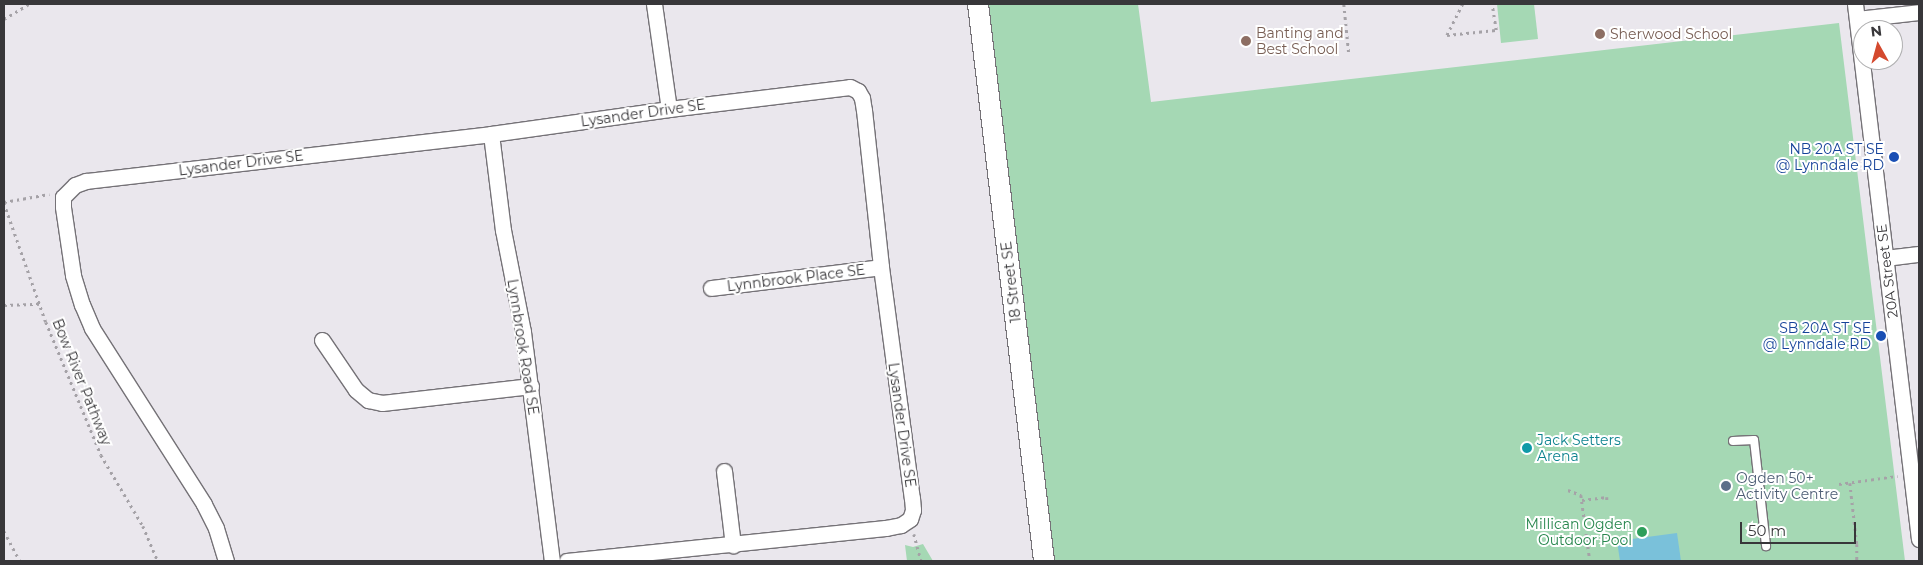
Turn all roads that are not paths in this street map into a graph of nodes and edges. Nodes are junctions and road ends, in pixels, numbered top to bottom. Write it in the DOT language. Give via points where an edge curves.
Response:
graph roads {
  1 [pos="654,4"];
  2 [pos="978,4"];
  3 [pos="1855,4"];
  4 [pos="1919,12"];
  5 [pos="1857,19"];
  6 [pos="669,109"];
  7 [pos="491,134"];
  8 [pos="1919,254"];
  9 [pos="1885,258"];
  10 [pos="881,267"];
  11 [pos="711,288"];
  12 [pos="322,340"];
  13 [pos="531,386"];
  14 [pos="1733,441"];
  15 [pos="724,471"];
  16 [pos="1915,474"];
  17 [pos="1919,539"];
  18 [pos="733,545"];
  19 [pos="1766,546"];
  20 [pos="226,561"];
  21 [pos="552,561"];
  22 [pos="568,561"];
  23 [pos="1044,561"];
  1 -- 6 [label="street"];
  2 -- 23 [label="street, 18 Street SE"];
  3 -- 5 [label="street, 20A Street SE"];
  4 -- 5 [label="street"];
  5 -- 9 [label="street, 20A Street SE"];
  6 -- 7 [label="street, Lysander Drive SE"];
  6 -- 10 [label="street, Lysander Drive SE" via="850,87 858,91 864,110"];
  7 -- 13 [label="street, Lynnbrook Road SE" via="503,230"];
  7 -- 20 [label="street, Lysander Drive SE" via="86,181 66,192 63,207 73,275 82,305 92,328 204,504 216,528"];
  8 -- 9 [label="street"];
  9 -- 16 [label="street, 20A Street SE"];
  10 -- 11 [label="street, Lynnbrook Place SE"];
  10 -- 18 [label="street, Lysander Drive SE" via="912,498 910,519 901,525 885,528"];
  12 -- 13 [label="street" via="356,390 368,400 382,403"];
  13 -- 21 [label="street, Lynnbrook Road SE"];
  14 -- 19 [label="lane" via="1754,440"];
  15 -- 18 [label="street"];
  16 -- 17 [label="street, 20A Street SE"];
  18 -- 22 [label="street"];
}
